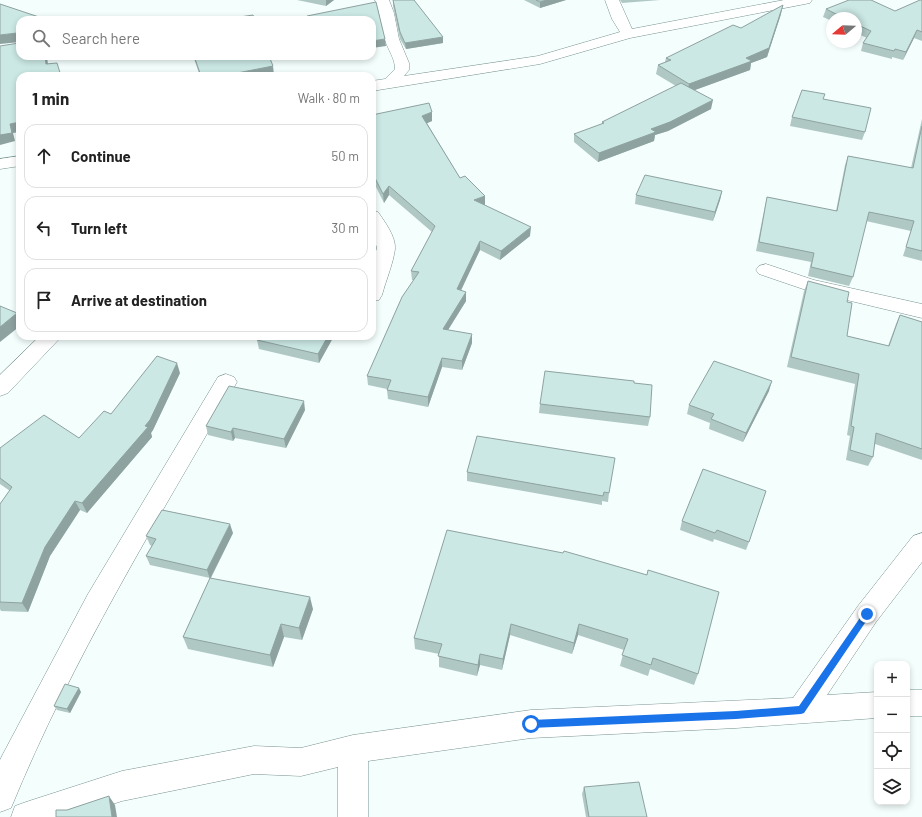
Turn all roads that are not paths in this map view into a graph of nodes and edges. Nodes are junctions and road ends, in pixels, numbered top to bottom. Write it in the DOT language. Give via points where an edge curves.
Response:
graph roads {
  1 [pos="382,0"];
  2 [pos="612,0"];
  3 [pos="805,0"];
  4 [pos="628,34"];
  5 [pos="390,83"];
  6 [pos="376,85"];
  7 [pos="16,162"];
  8 [pos="0,164"];
  9 [pos="376,222"];
  10 [pos="766,270"];
  11 [pos="376,282"];
  12 [pos="922,312"];
  13 [pos="48,340"];
  14 [pos="226,382"];
  15 [pos="0,388"];
  16 [pos="922,543"];
  17 [pos="910,703"];
  18 [pos="922,703"];
  19 [pos="874,705"];
  20 [pos="801,710"];
  21 [pos="352,749"];
  22 [pos="0,797"];
  23 [pos="26,817"];
  24 [pos="353,817"];
  1 -- 5 [label="street" via="392,39 402,63 402,70"];
  2 -- 4 [label="street"];
  3 -- 4 [label="street"];
  4 -- 5 [label="street" via="540,60"];
  5 -- 6 [label="street"];
  7 -- 8 [label="street"];
  9 -- 11 [label="street" via="382,232 386,248"];
  10 -- 12 [label="street" via="809,285"];
  13 -- 15 [label="street"];
  14 -- 22 [label="street" via="97,602 13,764"];
  16 -- 20 [label="street" via="867,614"];
  17 -- 18 [label="street"];
  19 -- 20 [label="street"];
  20 -- 21 [label="street" via="531,724"];
  21 -- 23 [label="street" via="301,762 254,760 122,786"];
  21 -- 24 [label="street"];
}
